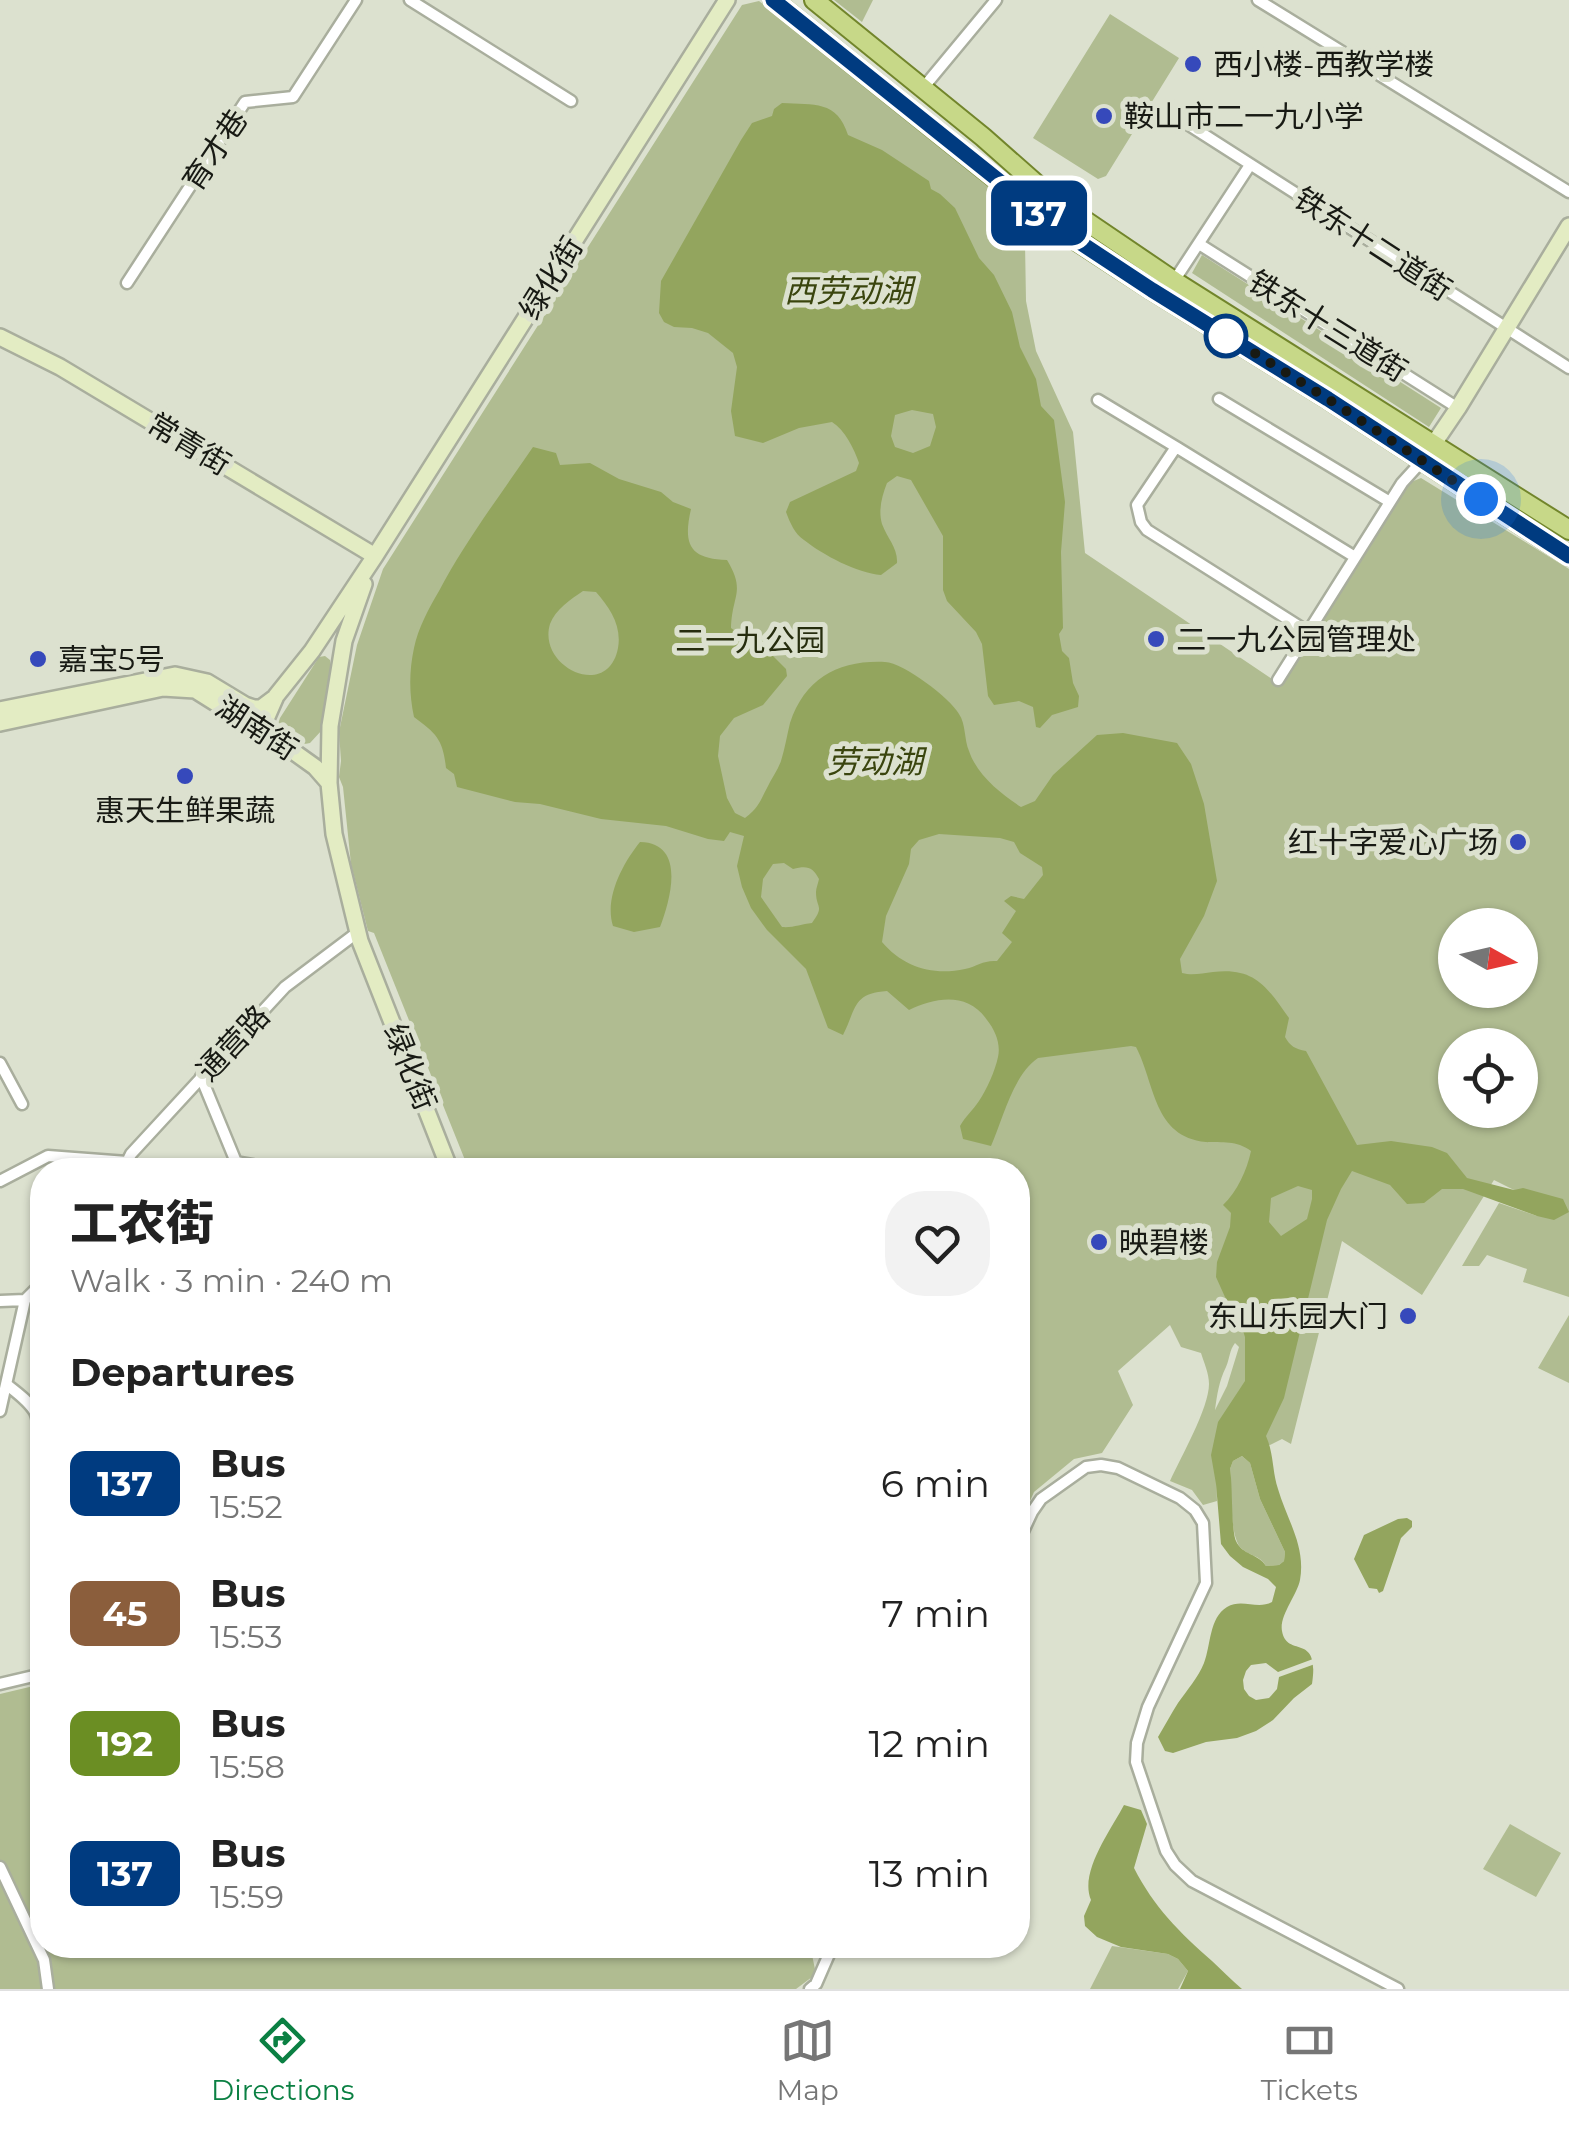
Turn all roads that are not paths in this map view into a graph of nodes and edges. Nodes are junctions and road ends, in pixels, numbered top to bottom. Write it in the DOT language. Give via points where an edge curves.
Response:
graph roads {
  1 [pos="356,0"];
  2 [pos="410,0"];
  3 [pos="727,0"];
  4 [pos="773,0"];
  5 [pos="814,0"];
  6 [pos="996,0"];
  7 [pos="1265,2"];
  8 [pos="923,88"];
  9 [pos="571,101"];
  10 [pos="1178,118"];
  11 [pos="1250,165"];
  12 [pos="1569,192"];
  13 [pos="1569,226"];
  14 [pos="1198,244"];
  15 [pos="1174,281"];
  16 [pos="126,283"];
  17 [pos="1506,329"];
  18 [pos="1,339"];
  19 [pos="1569,368"];
  20 [pos="1219,398"];
  21 [pos="1098,400"];
  22 [pos="1458,408"];
  23 [pos="1176,447"];
  24 [pos="1435,453"];
  25 [pos="1390,502"];
  26 [pos="1569,530"];
  27 [pos="375,556"];
  28 [pos="1569,556"];
  29 [pos="1356,558"];
  30 [pos="1308,632"];
  31 [pos="312,651"];
  32 [pos="340,664"];
  33 [pos="1278,680"];
  34 [pos="276,696"];
  35 [pos="0,710"];
  36 [pos="0,722"];
  37 [pos="330,726"];
  38 [pos="268,736"];
  39 [pos="294,752"];
  40 [pos="329,783"];
  41 [pos="358,932"];
  42 [pos="0,1063"];
  43 [pos="201,1076"];
  44 [pos="22,1104"];
  45 [pos="130,1158"];
  46 [pos="234,1158"];
  47 [pos="445,1158"];
  48 [pos="30,1165"];
  49 [pos="0,1181"];
  50 [pos="30,1294"];
  51 [pos="24,1300"];
  52 [pos="0,1301"];
  53 [pos="6,1384"];
  54 [pos="30,1405"];
  55 [pos="0,1411"];
  56 [pos="1030,1516"];
  57 [pos="30,1677"];
  58 [pos="0,1684"];
  59 [pos="0,1867"];
  60 [pos="30,1930"];
  61 [pos="43,1958"];
  62 [pos="827,1958"];
  63 [pos="48,1989"];
  64 [pos="810,1989"];
  65 [pos="1398,1989"];
  1 -- 16 [label="street, 育才巷" via="292,98 245,102"];
  2 -- 9 [label="street"];
  3 -- 27 [label="main road, 绿化街"];
  4 -- 24 [label="main road" via="1058,228"];
  5 -- 8 [label="main road"];
  6 -- 8 [label="street"];
  7 -- 12 [label="street"];
  8 -- 15 [label="main road" via="1051,196"];
  10 -- 11 [label="street, 铁东十二道街"];
  11 -- 14 [label="street"];
  11 -- 17 [label="street, 铁东十二道街"];
  13 -- 17 [label="main road"];
  14 -- 15 [label="street"];
  14 -- 22 [label="street, 铁东十三道街"];
  15 -- 24 [label="main road"];
  17 -- 19 [label="street, 铁东十二道街"];
  17 -- 22 [label="main road"];
  18 -- 27 [label="main road, 常青街" via="60,367"];
  20 -- 25 [label="street"];
  21 -- 23 [label="street"];
  22 -- 24 [label="main road"];
  23 -- 29 [label="street"];
  23 -- 30 [label="street" via="1137,505 1141,522"];
  24 -- 25 [label="street" via="1412,470"];
  24 -- 26 [label="main road"];
  24 -- 28 [label="main road"];
  25 -- 29 [label="street"];
  27 -- 31 [label="main road, 绿化街"];
  27 -- 32 [label="main road, 绿化街"];
  29 -- 30 [label="street"];
  30 -- 33 [label="street"];
  31 -- 32 [label="main road" via="336,651"];
  31 -- 34 [label="main road, 绿化街"];
  32 -- 37 [label="main road, 绿化街"];
  34 -- 35 [label="main road, 湖南街" via="254,708 207,682 175,675"];
  34 -- 38 [label="main road, 绿化街" via="266,719"];
  36 -- 38 [label="main road, 湖南街" via="163,688 186,689"];
  37 -- 39 [label="main road" via="316,750"];
  37 -- 40 [label="main road, 绿化街"];
  38 -- 39 [label="main road, 湖南街"];
  39 -- 40 [label="main road, 湖南街"];
  40 -- 41 [label="main road, 绿化街"];
  41 -- 43 [label="street, 通营路" via="285,987"];
  41 -- 47 [label="main road, 绿化街"];
  42 -- 44 [label="street"];
  43 -- 45 [label="street, 通营路"];
  43 -- 46 [label="street"];
  48 -- 49 [label="street"];
  50 -- 51 [label="street"];
  51 -- 52 [label="street"];
  51 -- 53 [label="street"];
  53 -- 54 [label="street"];
  53 -- 55 [label="street"];
  56 -- 65 [label="street" via="1041,1499 1086,1467 1101,1465 1194,1510 1203,1523 1206,1583 1137,1743 1136,1762 1166,1850 1192,1881"];
  57 -- 58 [label="street"];
  59 -- 60 [label="street"];
  61 -- 63 [label="street"];
  62 -- 64 [label="street"];
}
